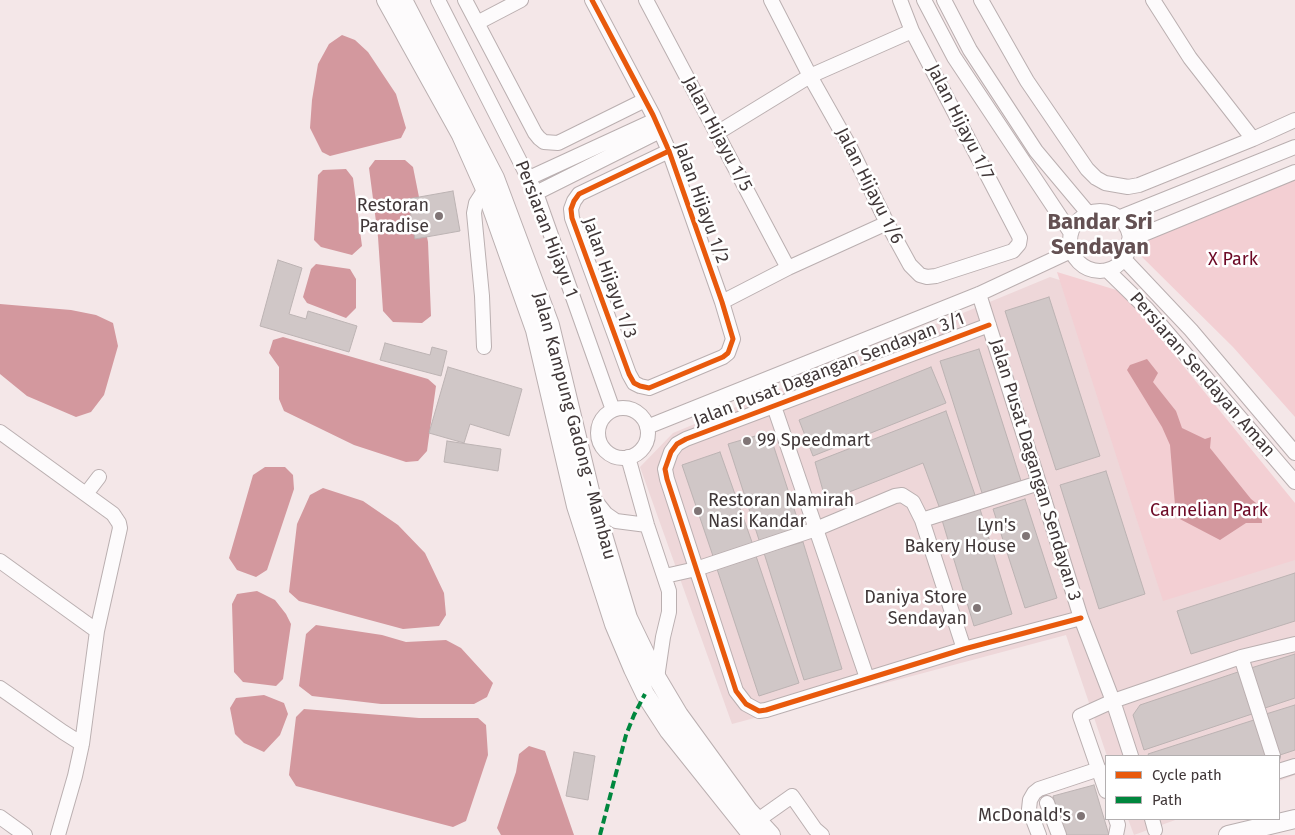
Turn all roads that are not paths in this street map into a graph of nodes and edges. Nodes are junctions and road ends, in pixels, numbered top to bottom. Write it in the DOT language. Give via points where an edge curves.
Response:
graph roads {
  1 [pos="386,0"];
  2 [pos="403,0"];
  3 [pos="438,0"];
  4 [pos="465,0"];
  5 [pos="521,0"];
  6 [pos="592,0"];
  7 [pos="646,0"];
  8 [pos="771,0"];
  9 [pos="900,0"];
  10 [pos="924,0"];
  11 [pos="944,0"];
  12 [pos="981,0"];
  13 [pos="1152,0"];
  14 [pos="477,23"];
  15 [pos="912,31"];
  16 [pos="810,76"];
  17 [pos="645,100"];
  18 [pos="1295,120"];
  19 [pos="658,126"];
  20 [pos="717,132"];
  21 [pos="1253,139"];
  22 [pos="1295,147"];
  23 [pos="669,151"];
  24 [pos="1295,172"];
  25 [pos="529,178"];
  26 [pos="485,189"];
  27 [pos="536,193"];
  28 [pos="1088,213"];
  29 [pos="1118,218"];
  30 [pos="887,223"];
  31 [pos="1071,233"];
  32 [pos="1129,240"];
  33 [pos="1019,244"];
  34 [pos="1071,251"];
  35 [pos="1124,259"];
  36 [pos="788,268"];
  37 [pos="1107,270"];
  38 [pos="979,294"];
  39 [pos="722,302"];
  40 [pos="989,325"];
  41 [pos="484,347"];
  42 [pos="688,373"];
  43 [pos="765,380"];
  44 [pos="774,406"];
  45 [pos="613,410"];
  46 [pos="647,427"];
  47 [pos="0,432"];
  48 [pos="1295,453"];
  49 [pos="628,457"];
  50 [pos="99,477"];
  51 [pos="1295,482"];
  52 [pos="1040,483"];
  53 [pos="86,494"];
  54 [pos="590,495"];
  55 [pos="922,520"];
  56 [pos="647,525"];
  57 [pos="816,529"];
  58 [pos="0,561"];
  59 [pos="696,569"];
  60 [pos="665,576"];
  61 [pos="1081,618"];
  62 [pos="96,631"];
  63 [pos="1295,644"];
  64 [pos="964,649"];
  65 [pos="1241,657"];
  66 [pos="658,678"];
  67 [pos="867,678"];
  68 [pos="0,688"];
  69 [pos="1113,701"];
  70 [pos="82,744"];
  71 [pos="1131,755"];
  72 [pos="1273,755"];
  73 [pos="1295,766"];
  74 [pos="1099,769"];
  75 [pos="1280,771"];
  76 [pos="1105,788"];
  77 [pos="1047,803"];
  78 [pos="0,817"];
  79 [pos="1295,819"];
  80 [pos="1116,820"];
  81 [pos="755,828"];
  82 [pos="25,835"];
  83 [pos="58,835"];
  84 [pos="771,835"];
  85 [pos="822,835"];
  86 [pos="1039,835"];
  87 [pos="1059,835"];
  88 [pos="1116,835"];
  89 [pos="1228,835"];
  1 -- 26 [label="main road, Jalan Kampung Gadong - Mambau" via="461,135"];
  2 -- 54 [label="main road, Jalan Kampung Gadong - Mambau" via="499,187 550,325"];
  3 -- 25 [label="street, Persiaran Hijayu 1"];
  4 -- 14 [label="street"];
  5 -- 14 [label="street"];
  6 -- 17 [label="street, Jalan Hijayu 1/2"];
  7 -- 20 [label="street, Jalan Hijayu 1/5"];
  8 -- 16 [label="street, Jalan Hijayu 1/6"];
  9 -- 15 [label="street, Jalan Hijayu 1/7"];
  10 -- 31 [label="street" via="954,57"];
  11 -- 28 [label="street" via="970,50 1036,151"];
  12 -- 21 [label="street" via="1027,81 1096,178 1128,187 1139,185"];
  13 -- 21 [label="street" via="1190,58"];
  14 -- 17 [label="street" via="535,132 544,142 558,143"];
  15 -- 16 [label="street"];
  15 -- 33 [label="street, Jalan Hijayu 1/7" via="1020,238"];
  16 -- 20 [label="street"];
  16 -- 30 [label="street, Jalan Hijayu 1/6"];
  17 -- 19 [label="street, Jalan Hijayu 1/2"];
  18 -- 21 [label="street"];
  19 -- 23 [label="street, Jalan Hijayu 1/2"];
  19 -- 25 [label="street"];
  19 -- 27 [label="street"];
  20 -- 36 [label="street, Jalan Hijayu 1/5"];
  22 -- 29 [label="street"];
  23 -- 39 [label="street, Jalan Hijayu 1/2"];
  23 -- 42 [label="street, Jalan Hijayu 1/3" via="579,194 571,209 634,382 649,388"];
  24 -- 32 [label="street"];
  25 -- 27 [label="street, Persiaran Hijayu 1"];
  26 -- 41 [label="street" via="474,213"];
  26 -- 81 [label="main road, Jalan Kampung Gadong - Mambau" via="535,330 576,506 614,624 633,670 670,731"];
  27 -- 45 [label="street, Persiaran Hijayu 1"];
  28 -- 29 [label="street" via="1104,212"];
  28 -- 31 [label="street" via="1074,225"];
  29 -- 32 [label="street" via="1124,224"];
  30 -- 33 [label="street, Jalan Hijayu 1/6" via="910,265 927,277 1013,251"];
  30 -- 36 [label="street"];
  31 -- 34 [label="street"];
  32 -- 35 [label="street"];
  34 -- 37 [label="street" via="1082,265 1098,271"];
  34 -- 38 [label="street"];
  35 -- 37 [label="street"];
  35 -- 48 [label="street, Persiaran Sendayan Aman" via="1191,330"];
  36 -- 39 [label="street"];
  37 -- 51 [label="street, Persiaran Sendayan Aman" via="1147,309"];
  38 -- 40 [label="street, Jalan Pusat Dagangan Sendayan 3"];
  38 -- 43 [label="street"];
  39 -- 42 [label="street, Jalan Hijayu 1/2" via="733,339 732,346 723,357"];
  40 -- 44 [label="street, Jalan Pusat Dagangan Sendayan 3/1"];
  40 -- 52 [label="street, Jalan Pusat Dagangan Sendayan 3"];
  43 -- 44 [label="street"];
  43 -- 46 [label="street"];
  44 -- 57 [label="street"];
  44 -- 59 [label="street, Jalan Pusat Dagangan Sendayan 3/1" via="686,438 671,452 665,469 667,479"];
  45 -- 46 [label="street" via="630,409 643,419"];
  45 -- 49 [label="street" via="600,422 598,437 612,456"];
  46 -- 49 [label="street" via="646,443 635,455"];
  47 -- 53 [label="street"];
  49 -- 56 [label="street"];
  50 -- 53 [label="street"];
  52 -- 55 [label="street"];
  52 -- 61 [label="street, Jalan Pusat Dagangan Sendayan 3"];
  53 -- 62 [label="street" via="113,514 120,528"];
  54 -- 56 [label="street" via="616,521"];
  54 -- 66 [label="main road, Jalan Kampung Gadong - Mambau" via="628,618"];
  55 -- 57 [label="street" via="913,502 902,495"];
  55 -- 64 [label="street"];
  56 -- 60 [label="street"];
  57 -- 59 [label="street"];
  57 -- 67 [label="street"];
  58 -- 62 [label="street"];
  59 -- 60 [label="street"];
  59 -- 67 [label="street, Jalan Pusat Dagangan Sendayan 3/1" via="736,691 752,708 766,710"];
  60 -- 66 [label="street" via="669,612"];
  61 -- 64 [label="street, Jalan Pusat Dagangan Sendayan 3/1"];
  61 -- 69 [label="street, Jalan Pusat Dagangan Sendayan 3"];
  62 -- 70 [label="street"];
  63 -- 65 [label="street"];
  64 -- 67 [label="street, Jalan Pusat Dagangan Sendayan 3/1"];
  65 -- 69 [label="street"];
  65 -- 72 [label="street"];
  66 -- 81 [label="main road, Jalan Kampung Gadong - Mambau" via="679,715 748,810"];
  68 -- 70 [label="street"];
  69 -- 71 [label="street, Jalan Pusat Dagangan Sendayan 3"];
  69 -- 74 [label="street" via="1080,716"];
  70 -- 83 [label="street"];
  73 -- 75 [label="street"];
  74 -- 76 [label="street"];
  74 -- 86 [label="street" via="1034,793 1030,808"];
  77 -- 87 [label="street"];
  78 -- 82 [label="street"];
  79 -- 89 [label="main road"];
  80 -- 88 [label="street"];
  81 -- 84 [label="main road, Jalan Kampung Gadong - Mambau"];
  81 -- 85 [label="street" via="792,796"];
}
